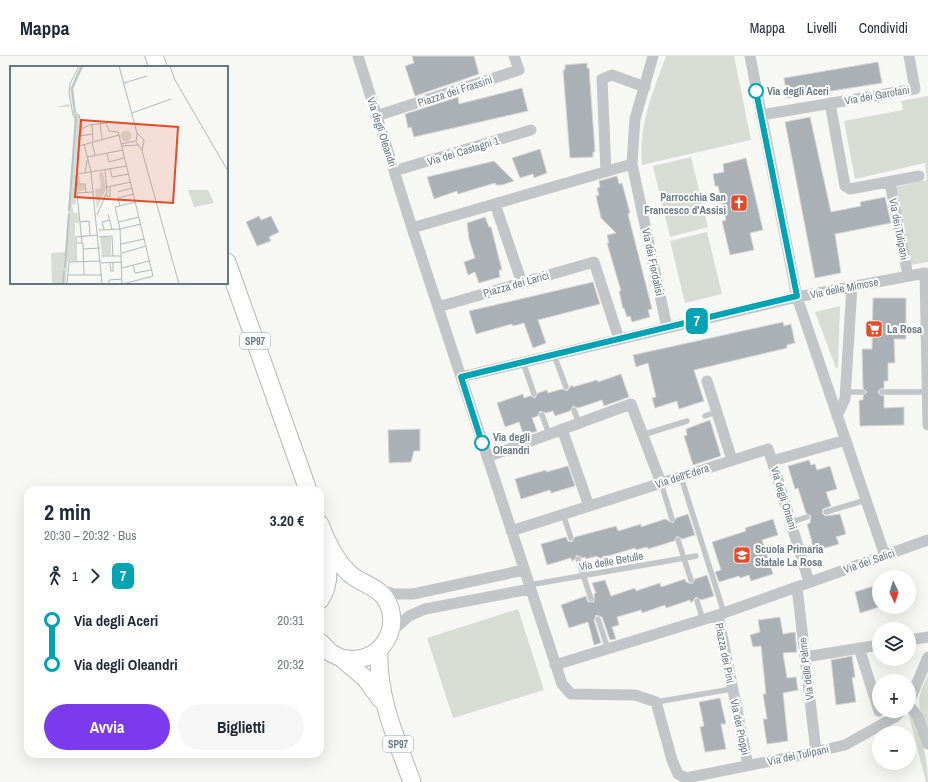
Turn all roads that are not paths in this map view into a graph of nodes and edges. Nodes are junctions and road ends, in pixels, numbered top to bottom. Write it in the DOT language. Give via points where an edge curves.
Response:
graph roads {
  1 [pos="154,56"];
  2 [pos="358,56"];
  3 [pos="514,56"];
  4 [pos="654,56"];
  5 [pos="750,56"];
  6 [pos="909,56"];
  7 [pos="158,66"];
  8 [pos="645,87"];
  9 [pos="830,103"];
  10 [pos="761,115"];
  11 [pos="376,116"];
  12 [pos="531,130"];
  13 [pos="632,164"];
  14 [pos="394,171"];
  15 [pos="606,171"];
  16 [pos="919,176"];
  17 [pos="890,183"];
  18 [pos="495,204"];
  19 [pos="412,228"];
  20 [pos="228,265"];
  21 [pos="908,276"];
  22 [pos="522,282"];
  23 [pos="852,286"];
  24 [pos="797,296"];
  25 [pos="438,307"];
  26 [pos="667,328"];
  27 [pos="619,339"];
  28 [pos="554,355"];
  29 [pos="523,362"];
  30 [pos="461,377"];
  31 [pos="707,381"];
  32 [pos="566,387"];
  33 [pos="845,392"];
  34 [pos="863,392"];
  35 [pos="882,392"];
  36 [pos="927,392"];
  37 [pos="534,394"];
  38 [pos="574,410"];
  39 [pos="716,412"];
  40 [pos="542,415"];
  41 [pos="705,416"];
  42 [pos="837,416"];
  43 [pos="687,421"];
  44 [pos="579,423"];
  45 [pos="928,425"];
  46 [pos="562,429"];
  47 [pos="548,434"];
  48 [pos="642,435"];
  49 [pos="846,440"];
  50 [pos="487,457"];
  51 [pos="732,460"];
  52 [pos="772,461"];
  53 [pos="681,477"];
  54 [pos="661,483"];
  55 [pos="307,486"];
  56 [pos="866,500"];
  57 [pos="590,506"];
  58 [pos="826,512"];
  59 [pos="563,514"];
  60 [pos="807,517"];
  61 [pos="672,519"];
  62 [pos="791,522"];
  63 [pos="511,531"];
  64 [pos="324,532"];
  65 [pos="572,538"];
  66 [pos="678,540"];
  67 [pos="928,540"];
  68 [pos="324,546"];
  69 [pos="696,556"];
  70 [pos="885,556"];
  71 [pos="684,558"];
  72 [pos="578,559"];
  73 [pos="524,570"];
  74 [pos="583,576"];
  75 [pos="691,580"];
  76 [pos="809,582"];
  77 [pos="367,585"];
  78 [pos="529,587"];
  79 [pos="797,587"];
  80 [pos="324,593"];
  81 [pos="324,595"];
  82 [pos="591,599"];
  83 [pos="697,601"];
  84 [pos="721,614"];
  85 [pos="598,619"];
  86 [pos="703,620"];
  87 [pos="390,634"];
  88 [pos="928,637"];
  89 [pos="916,639"];
  90 [pos="324,646"];
  91 [pos="872,646"];
  92 [pos="859,648"];
  93 [pos="379,649"];
  94 [pos="608,649"];
  95 [pos="928,656"];
  96 [pos="805,657"];
  97 [pos="341,658"];
  98 [pos="555,665"];
  99 [pos="916,685"];
  100 [pos="732,689"];
  101 [pos="872,689"];
  102 [pos="656,702"];
  103 [pos="384,705"];
  104 [pos="916,714"];
  105 [pos="881,718"];
  106 [pos="894,718"];
  107 [pos="883,724"];
  108 [pos="928,744"];
  109 [pos="816,752"];
  110 [pos="748,765"];
  111 [pos="412,782"];
  1 -- 7 [label="main road"];
  2 -- 11 [label="street, Via degli Oleandri"];
  3 -- 11 [label="street, Piazza dei Frassini" via="519,70"];
  4 -- 8 [label="street, Via dei Fiordalisi"];
  5 -- 10 [label="street"];
  6 -- 9 [label="street, Via dei Garofani" via="915,89"];
  8 -- 13 [label="street, Via dei Fiordalisi" via="635,119"];
  8 -- 15 [label="street" via="612,75 602,79"];
  9 -- 10 [label="street"];
  9 -- 17 [label="street" via="845,186 850,189"];
  10 -- 24 [label="street"];
  11 -- 14 [label="street, Via degli Oleandri"];
  12 -- 14 [label="street, Via dei Castagni 1"];
  13 -- 15 [label="street"];
  13 -- 26 [label="street, Via dei Fiordalisi"];
  14 -- 19 [label="street, Via degli Oleandri"];
  15 -- 18 [label="street"];
  16 -- 17 [label="street"];
  17 -- 21 [label="street, Via dei Tulipani"];
  18 -- 19 [label="street"];
  18 -- 22 [label="street"];
  19 -- 25 [label="street, Via degli Oleandri"];
  20 -- 55 [label="main road, SP97"];
  21 -- 23 [label="street, Via delle Mimose"];
  21 -- 36 [label="street, Via delle Mimose" via="925,273"];
  22 -- 25 [label="street, Piazza dei Larici"];
  22 -- 27 [label="street, Piazza dei Larici" via="594,262"];
  23 -- 24 [label="street, Via delle Mimose"];
  23 -- 33 [label="street"];
  24 -- 26 [label="street, Via delle Mimose"];
  24 -- 42 [label="street"];
  25 -- 30 [label="street, Via degli Oleandri"];
  26 -- 27 [label="street, Via delle Mimose"];
  27 -- 28 [label="street, Via delle Mimose"];
  28 -- 29 [label="street, Via delle Mimose"];
  28 -- 32 [label="lane"];
  29 -- 30 [label="street, Via delle Mimose"];
  29 -- 37 [label="lane"];
  30 -- 50 [label="street, Via degli Oleandri"];
  31 -- 39 [label="street"];
  33 -- 34 [label="lane"];
  33 -- 42 [label="street" via="845,399"];
  35 -- 36 [label="lane"];
  36 -- 45 [label="street"];
  38 -- 44 [label="lane"];
  39 -- 41 [label="lane"];
  39 -- 51 [label="street"];
  40 -- 47 [label="lane"];
  42 -- 49 [label="street"];
  43 -- 48 [label="lane"];
  44 -- 46 [label="street"];
  44 -- 48 [label="street" via="631,404"];
  46 -- 47 [label="street"];
  46 -- 57 [label="street"];
  47 -- 50 [label="street"];
  48 -- 54 [label="street"];
  49 -- 52 [label="street"];
  49 -- 56 [label="street"];
  50 -- 63 [label="street, Via degli Oleandri"];
  51 -- 52 [label="street, Via dell'Edera" via="768,449"];
  51 -- 53 [label="street, Via dell'Edera"];
  52 -- 62 [label="street, Via degli Ontani"];
  53 -- 54 [label="street, Via dell'Edera"];
  53 -- 84 [label="lane"];
  54 -- 57 [label="street, Via dell'Edera"];
  54 -- 61 [label="lane"];
  56 -- 58 [label="lane"];
  56 -- 70 [label="street"];
  57 -- 59 [label="street, Via dell'Edera"];
  59 -- 63 [label="street, Via dell'Edera"];
  59 -- 65 [label="lane"];
  60 -- 62 [label="lane"];
  62 -- 76 [label="street, Via degli Ontani"];
  63 -- 73 [label="street, Via degli Oleandri"];
  64 -- 77 [label="main road" via="349,574"];
  66 -- 71 [label="lane"];
  67 -- 70 [label="street, Via dei Salici"];
  68 -- 80 [label="main road" via="328,572"];
  69 -- 71 [label="lane, Via delle Betulle"];
  70 -- 76 [label="street, Via dei Salici"];
  71 -- 74 [label="lane, Via delle Betulle"];
  71 -- 75 [label="lane"];
  72 -- 74 [label="lane"];
  73 -- 77 [label="street" via="413,594 394,594"];
  73 -- 78 [label="street, Via degli Oleandri"];
  74 -- 78 [label="lane, Via delle Betulle"];
  74 -- 82 [label="lane"];
  76 -- 79 [label="street, Via dei Salici"];
  77 -- 81 [label="main road" via="343,583 332,587"];
  77 -- 87 [label="main road" via="383,597 391,612"];
  78 -- 87 [label="street" via="425,609 409,616"];
  78 -- 98 [label="street, Via degli Oleandri"];
  79 -- 84 [label="street, Via dei Salici"];
  79 -- 96 [label="street, Via delle Palme"];
  83 -- 86 [label="lane"];
  84 -- 86 [label="street, Piazza dei Pini"];
  84 -- 100 [label="street, Piazza dei Pini"];
  85 -- 94 [label="lane"];
  86 -- 94 [label="street, Piazza dei Pini"];
  87 -- 93 [label="main road"];
  88 -- 89 [label="street"];
  90 -- 97 [label="main road"];
  91 -- 92 [label="street"];
  92 -- 96 [label="street"];
  92 -- 101 [label="street"];
  93 -- 97 [label="main road" via="362,659"];
  93 -- 103 [label="main road, SP97" via="378,671"];
  94 -- 98 [label="street, Piazza dei Pini"];
  95 -- 99 [label="street"];
  96 -- 109 [label="street, Via delle Palme"];
  97 -- 103 [label="main road, SP97" via="365,678"];
  98 -- 102 [label="street, Piazza dei Pini" via="562,684 571,694 634,695"];
  100 -- 102 [label="lane, Piazza dei Pini"];
  100 -- 110 [label="street, Via dei Pioppi"];
  102 -- 110 [label="street, Via dei Tulipani" via="678,774 686,778"];
  103 -- 111 [label="main road, SP97"];
  104 -- 108 [label="street"];
  105 -- 107 [label="street"];
  106 -- 107 [label="street, Via dei Tulipani"];
  107 -- 109 [label="street, Via dei Tulipani" via="845,745"];
  109 -- 110 [label="street, Via dei Tulipani"];
}
